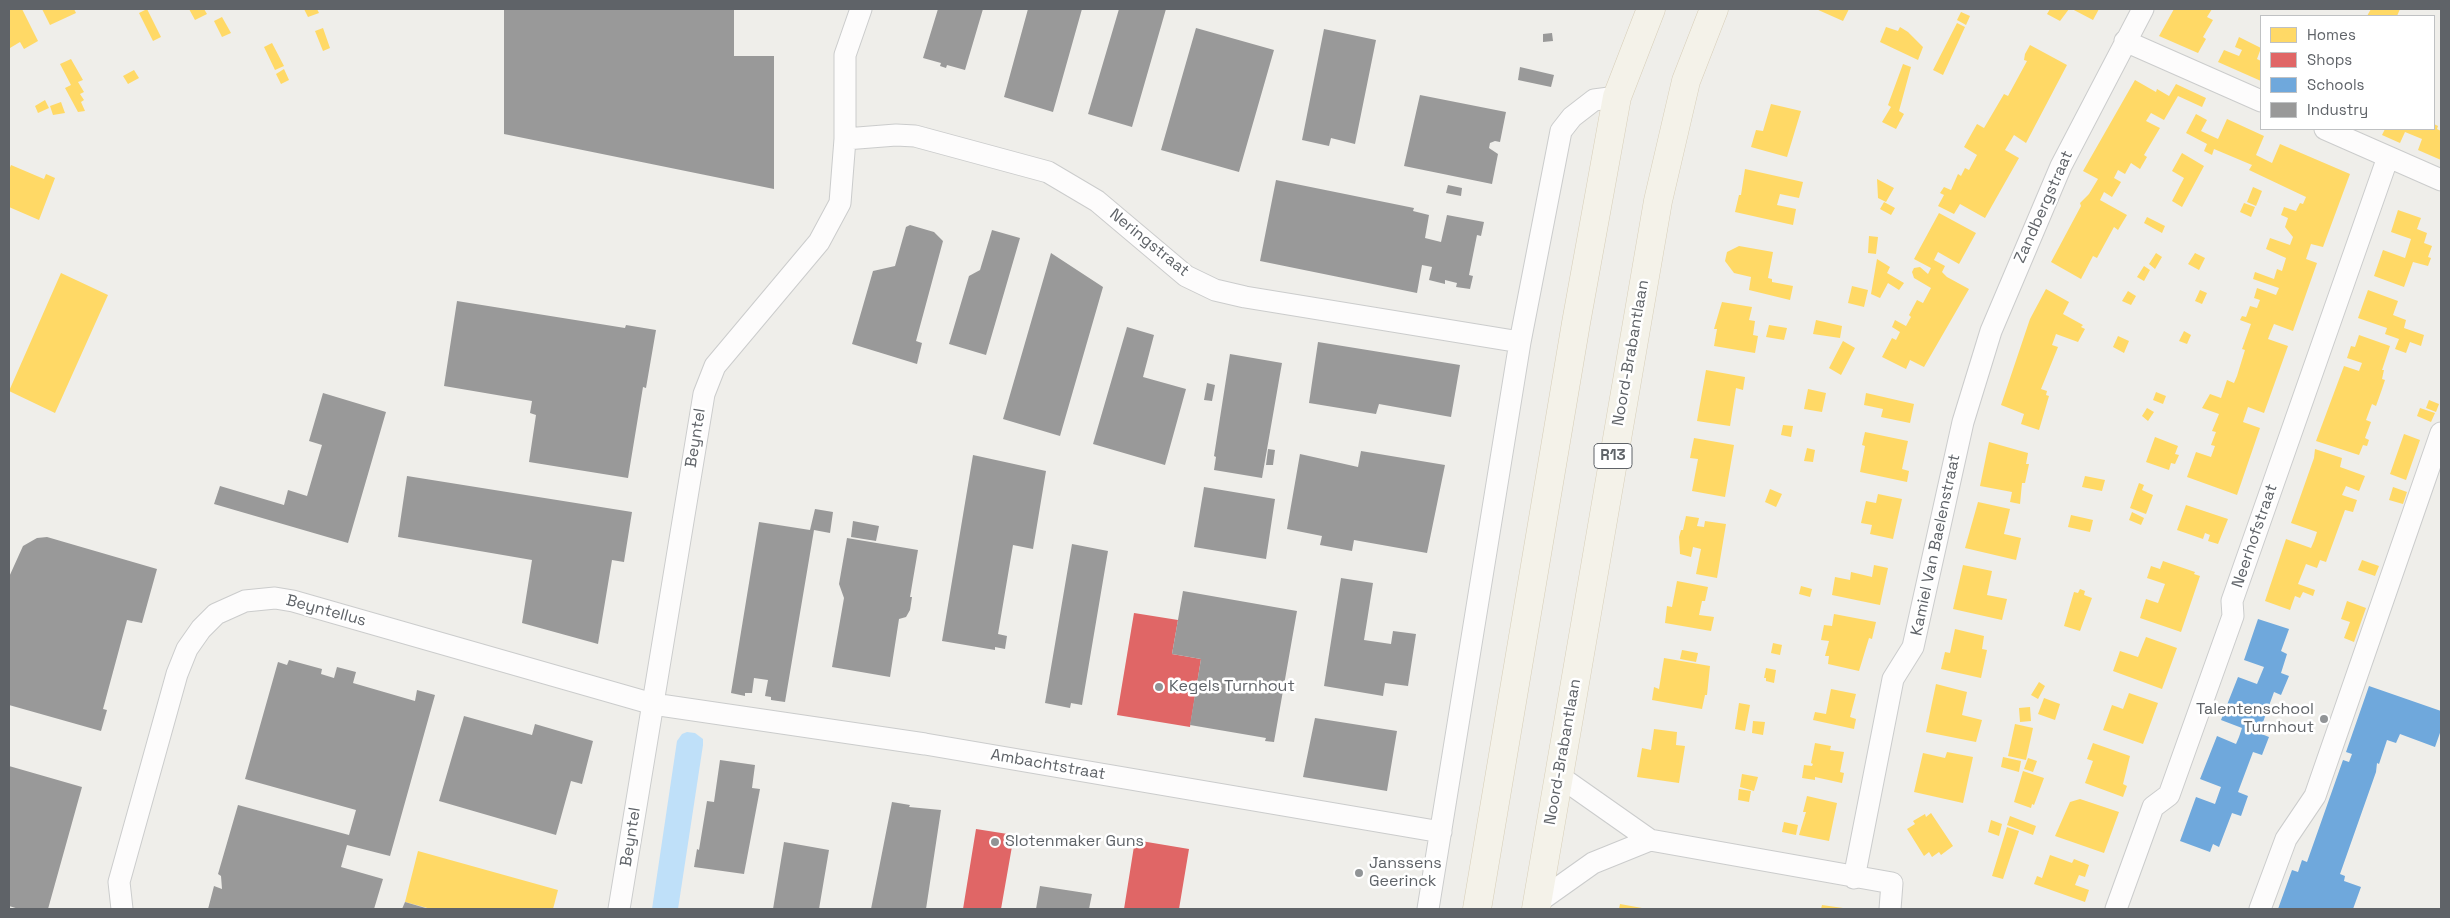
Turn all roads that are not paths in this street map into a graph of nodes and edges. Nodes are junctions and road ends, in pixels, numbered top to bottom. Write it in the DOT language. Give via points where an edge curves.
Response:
graph roads {
  1 [pos="861,9"];
  2 [pos="1651,9"];
  3 [pos="1714,9"];
  4 [pos="2143,9"];
  5 [pos="2125,41"];
  6 [pos="1617,97"];
  7 [pos="2260,101"];
  8 [pos="2327,130"];
  9 [pos="846,139"];
  10 [pos="2388,157"];
  11 [pos="2441,180"];
  12 [pos="1520,342"];
  13 [pos="1965,414"];
  14 [pos="2441,433"];
  15 [pos="654,704"];
  16 [pos="1559,776"];
  17 [pos="1441,832"];
  18 [pos="1650,840"];
  19 [pos="1854,878"];
  20 [pos="1537,906"];
  21 [pos="122,909"];
  22 [pos="619,909"];
  23 [pos="1428,909"];
  24 [pos="1477,909"];
  25 [pos="1890,909"];
  26 [pos="2116,909"];
  27 [pos="2260,909"];
  1 -- 9 [label="street, Beyntel" via="846,54"];
  2 -- 6 [label="main road"];
  3 -- 16 [label="main road, Noord-Brabantlaan / R13" via="1686,82 1658,201"];
  4 -- 5 [label="street, Zandbergstraat"];
  5 -- 7 [label="street"];
  5 -- 13 [label="street, Zandbergstraat" via="2061,166 2014,275 1991,332"];
  6 -- 12 [label="street" via="1594,100 1572,117 1562,131"];
  6 -- 24 [label="main road"];
  8 -- 10 [label="street"];
  9 -- 12 [label="street, Neringstraat" via="915,136 1048,172 1097,201 1186,276 1215,290"];
  9 -- 15 [label="street, Beyntel" via="840,203 819,242 715,366 704,394"];
  10 -- 11 [label="street"];
  10 -- 26 [label="street, Neerhofstraat" via="2232,601 2233,616 2173,786 2169,795 2153,807"];
  12 -- 17 [label="street"];
  13 -- 19 [label="street, Kamiel Van Baelenstraat" via="1913,647 1893,679"];
  14 -- 27 [label="street" via="2315,796 2286,839"];
  15 -- 17 [label="street, Ambachtstraat" via="925,744"];
  15 -- 21 [label="street, Beyntellus" via="294,601 275,598 245,601 216,614 201,629 188,648 177,674 119,882"];
  15 -- 22 [label="street, Beyntel"];
  16 -- 18 [label="street"];
  16 -- 20 [label="main road, Noord-Brabantlaan / R13"];
  17 -- 23 [label="street"];
  18 -- 19 [label="street"];
  18 -- 20 [label="street" via="1593,863"];
  19 -- 25 [label="street" via="1892,883"];
}
